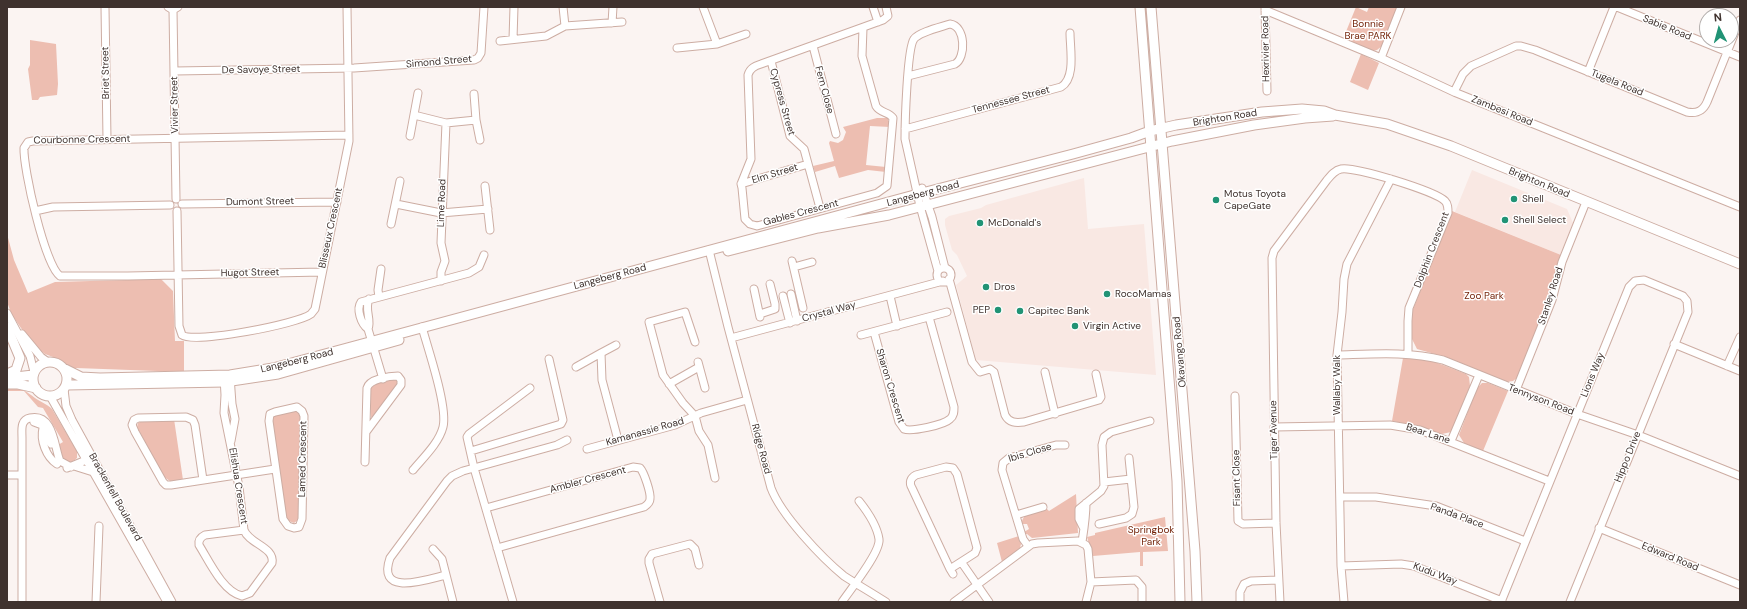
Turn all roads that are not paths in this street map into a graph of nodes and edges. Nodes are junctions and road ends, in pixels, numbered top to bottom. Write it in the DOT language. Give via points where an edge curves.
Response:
graph roads {
  1 [pos="105,7"];
  2 [pos="347,7"];
  3 [pos="484,7"];
  4 [pos="514,7"];
  5 [pos="563,7"];
  6 [pos="613,7"];
  7 [pos="703,7"];
  8 [pos="873,7"];
  9 [pos="886,7"];
  10 [pos="1140,7"];
  11 [pos="1151,7"];
  12 [pos="1401,7"];
  13 [pos="1616,7"];
  14 [pos="173,8"];
  15 [pos="1265,9"];
  16 [pos="1740,20"];
  17 [pos="622,22"];
  18 [pos="878,22"];
  19 [pos="612,23"];
  20 [pos="565,26"];
  21 [pos="863,28"];
  22 [pos="1070,33"];
  23 [pos="746,34"];
  24 [pos="513,39"];
  25 [pos="500,40"];
  26 [pos="717,44"];
  27 [pos="813,46"];
  28 [pos="677,48"];
  29 [pos="1727,52"];
  30 [pos="1740,57"];
  31 [pos="1381,58"];
  32 [pos="771,61"];
  33 [pos="348,68"];
  34 [pos="175,71"];
  35 [pos="1588,72"];
  36 [pos="908,76"];
  37 [pos="1267,91"];
  38 [pos="1454,92"];
  39 [pos="418,93"];
  40 [pos="474,94"];
  41 [pos="414,115"];
  42 [pos="1335,115"];
  43 [pos="476,120"];
  44 [pos="446,123"];
  45 [pos="1162,128"];
  46 [pos="905,129"];
  47 [pos="1150,131"];
  48 [pos="836,134"];
  49 [pos="349,135"];
  50 [pos="410,136"];
  51 [pos="176,138"];
  52 [pos="107,139"];
  53 [pos="480,140"];
  54 [pos="1163,143"];
  55 [pos="1151,146"];
  56 [pos="808,164"];
  57 [pos="1391,179"];
  58 [pos="400,181"];
  59 [pos="741,184"];
  60 [pos="485,186"];
  61 [pos="921,194"];
  62 [pos="179,201"];
  63 [pos="337,202"];
  64 [pos="1586,202"];
  65 [pos="396,204"];
  66 [pos="170,205"];
  67 [pos="924,205"];
  68 [pos="820,208"];
  69 [pos="1740,208"];
  70 [pos="488,209"];
  71 [pos="35,211"];
  72 [pos="177,211"];
  73 [pos="441,214"];
  74 [pos="391,224"];
  75 [pos="490,230"];
  76 [pos="710,253"];
  77 [pos="484,255"];
  78 [pos="1272,258"];
  79 [pos="812,262"];
  80 [pos="1740,264"];
  81 [pos="381,269"];
  82 [pos="322,272"];
  83 [pos="178,274"];
  84 [pos="943,276"];
  85 [pos="441,281"];
  86 [pos="770,284"];
  87 [pos="754,289"];
  88 [pos="799,291"];
  89 [pos="787,295"];
  90 [pos="890,296"];
  91 [pos="379,298"];
  92 [pos="774,299"];
  93 [pos="803,308"];
  94 [pos="947,312"];
  95 [pos="1688,312"];
  96 [pos="7,313"];
  97 [pos="929,317"];
  98 [pos="794,322"];
  99 [pos="897,326"];
  100 [pos="7,327"];
  101 [pos="423,330"];
  102 [pos="18,332"];
  103 [pos="874,332"];
  104 [pos="861,335"];
  105 [pos="1740,336"];
  106 [pos="731,338"];
  107 [pos="695,342"];
  108 [pos="373,344"];
  109 [pos="1674,344"];
  110 [pos="616,345"];
  111 [pos="601,353"];
  112 [pos="1408,354"];
  113 [pos="1337,355"];
  114 [pos="548,359"];
  115 [pos="48,362"];
  116 [pos="1727,366"];
  117 [pos="576,367"];
  118 [pos="65,369"];
  119 [pos="1740,371"];
  120 [pos="1045,372"];
  121 [pos="34,373"];
  122 [pos="7,374"];
  123 [pos="1096,374"];
  124 [pos="1479,375"];
  125 [pos="7,378"];
  126 [pos="227,378"];
  127 [pos="383,379"];
  128 [pos="7,384"];
  129 [pos="669,384"];
  130 [pos="65,387"];
  131 [pos="36,388"];
  132 [pos="530,388"];
  133 [pos="705,388"];
  134 [pos="1516,390"];
  135 [pos="50,396"];
  136 [pos="1235,396"];
  137 [pos="747,400"];
  138 [pos="1055,414"];
  139 [pos="1577,414"];
  140 [pos="695,416"];
  141 [pos="1150,421"];
  142 [pos="1338,425"];
  143 [pos="1274,427"];
  144 [pos="366,432"];
  145 [pos="1638,435"];
  146 [pos="567,440"];
  147 [pos="618,440"];
  148 [pos="1451,441"];
  149 [pos="23,442"];
  150 [pos="231,443"];
  151 [pos="1065,445"];
  152 [pos="81,449"];
  153 [pos="587,449"];
  154 [pos="471,451"];
  155 [pos="90,458"];
  156 [pos="1129,458"];
  157 [pos="365,462"];
  158 [pos="73,466"];
  159 [pos="474,468"];
  160 [pos="275,469"];
  161 [pos="413,470"];
  162 [pos="93,472"];
  163 [pos="7,475"];
  164 [pos="22,475"];
  165 [pos="237,475"];
  166 [pos="1740,476"];
  167 [pos="715,478"];
  168 [pos="203,480"];
  169 [pos="1131,480"];
  170 [pos="1549,481"];
  171 [pos="1104,482"];
  172 [pos="1340,497"];
  173 [pos="859,501"];
  174 [pos="1043,507"];
  175 [pos="486,508"];
  176 [pos="1016,515"];
  177 [pos="1276,523"];
  178 [pos="1100,524"];
  179 [pos="99,526"];
  180 [pos="1600,528"];
  181 [pos="244,530"];
  182 [pos="1525,541"];
  183 [pos="1083,543"];
  184 [pos="1028,546"];
  185 [pos="497,548"];
  186 [pos="433,549"];
  187 [pos="962,563"];
  188 [pos="699,565"];
  189 [pos="1341,566"];
  190 [pos="446,575"];
  191 [pos="1278,580"];
  192 [pos="1091,582"];
  193 [pos="855,583"];
  194 [pos="977,585"];
  195 [pos="1740,585"];
  196 [pos="1501,601"];
  197 [pos="22,602"];
  198 [pos="96,602"];
  199 [pos="167,602"];
  200 [pos="172,602"];
  201 [pos="453,602"];
  202 [pos="513,602"];
  203 [pos="660,602"];
  204 [pos="842,602"];
  205 [pos="886,602"];
  206 [pos="954,602"];
  207 [pos="989,602"];
  208 [pos="1086,602"];
  209 [pos="1142,602"];
  210 [pos="1180,602"];
  211 [pos="1197,602"];
  212 [pos="1240,602"];
  213 [pos="1280,602"];
  214 [pos="1344,602"];
  215 [pos="1570,602"];
  1 -- 52 [label="street, Briet Street"];
  2 -- 33 [label="street, Blisseux Crescent"];
  3 -- 33 [label="street, Simond Street" via="481,53 476,60"];
  4 -- 24 [label="street"];
  5 -- 20 [label="street"];
  6 -- 19 [label="street"];
  7 -- 26 [label="street"];
  8 -- 18 [label="street"];
  9 -- 18 [label="street" via="888,16"];
  10 -- 47 [label="main road, Okavango Road"];
  11 -- 45 [label="main road, Okavango Road"];
  12 -- 31 [label="street"];
  13 -- 29 [label="street, Sabie Road"];
  13 -- 35 [label="street"];
  14 -- 34 [label="street, Vivier Street"];
  15 -- 31 [label="street, Zambesi Road"];
  15 -- 37 [label="street, Hexrivier Road"];
  16 -- 29 [label="street, Tugela Road"];
  17 -- 19 [label="street"];
  18 -- 21 [label="street, Gables Crescent"];
  19 -- 20 [label="street"];
  20 -- 24 [label="street" via="546,36"];
  21 -- 27 [label="street, Gables Crescent"];
  21 -- 68 [label="street, Gables Crescent" via="862,56 876,106 893,118 888,185 877,193"];
  22 -- 46 [label="street, Tennessee Street" via="1071,75 1064,85"];
  23 -- 26 [label="street"];
  24 -- 25 [label="street"];
  26 -- 28 [label="street"];
  27 -- 32 [label="street, Gables Crescent"];
  27 -- 48 [label="street, Fern Close"];
  29 -- 30 [label="street, Sabie Road"];
  29 -- 35 [label="street, Tugela Road" via="1703,110 1696,112 1687,112"];
  31 -- 38 [label="street, Zambesi Road"];
  32 -- 56 [label="street, Cypress Street" via="790,136 804,149"];
  32 -- 59 [label="street, Gables Crescent" via="752,68 749,73 750,159"];
  33 -- 34 [label="street, De Savoye Street"];
  33 -- 49 [label="street, Blisseux Crescent"];
  34 -- 51 [label="street, Vivier Street"];
  35 -- 38 [label="street, Tugela Road" via="1535,50 1516,46 1471,66 1463,74"];
  36 -- 36 [label="street" via="910,46 915,38 950,24 960,28 962,54 959,62"];
  36 -- 46 [label="street"];
  38 -- 69 [label="street, Zambesi Road"];
  39 -- 41 [label="street"];
  40 -- 43 [label="street"];
  41 -- 44 [label="street"];
  41 -- 50 [label="street"];
  42 -- 45 [label="main road, Brighton Road" via="1302,109 1262,112"];
  42 -- 54 [label="main road, Brighton Road" via="1254,126"];
  42 -- 64 [label="main road, Brighton Road" via="1412,132"];
  43 -- 44 [label="street"];
  43 -- 53 [label="street"];
  44 -- 73 [label="street, Lime Road"];
  45 -- 47 [label="main road, Brighton Road"];
  45 -- 54 [label="main road, Okavango Road"];
  46 -- 61 [label="street" via="912,173"];
  47 -- 55 [label="main road, Okavango Road"];
  47 -- 61 [label="main road, Langeberg Road"];
  49 -- 51 [label="street, Courbonne Crescent"];
  49 -- 63 [label="street, Blisseux Crescent"];
  51 -- 52 [label="street, Courbonne Crescent"];
  51 -- 62 [label="street, Vivier Street"];
  52 -- 71 [label="street, Courbonne Crescent" via="33,141 26,144 24,150"];
  54 -- 55 [label="main road, Brighton Road"];
  54 -- 211 [label="main road, Okavango Road"];
  55 -- 67 [label="main road, Langeberg Road"];
  55 -- 210 [label="main road, Okavango Road" via="1177,481"];
  56 -- 59 [label="street, Elm Street"];
  56 -- 68 [label="street, Cypress Street"];
  57 -- 78 [label="street, Dolphin Crescent" via="1350,169 1333,173 1274,251"];
  57 -- 112 [label="street, Dolphin Crescent" via="1441,198 1448,209 1409,308"];
  57 -- 113 [label="street, Wallaby Walk" via="1344,271"];
  58 -- 65 [label="street"];
  59 -- 68 [label="street, Gables Crescent" via="745,219 753,226"];
  60 -- 70 [label="street"];
  61 -- 67 [label="street"];
  61 -- 76 [label="main road, Langeberg Road"];
  62 -- 63 [label="street, Dumont Street"];
  62 -- 66 [label="street" via="174,200"];
  62 -- 72 [label="street" via="181,209"];
  63 -- 82 [label="street, Blisseux Crescent"];
  64 -- 80 [label="main road, Brighton Road"];
  64 -- 134 [label="street, Stanley Road" via="1562,262 1552,300"];
  65 -- 73 [label="street"];
  65 -- 74 [label="street"];
  66 -- 71 [label="street" via="48,207"];
  66 -- 72 [label="street"];
  67 -- 76 [label="main road, Langeberg Road"];
  67 -- 84 [label="street" via="932,217"];
  70 -- 73 [label="street"];
  70 -- 75 [label="street"];
  71 -- 83 [label="street, Courbonne Crescent" via="52,263 60,276"];
  72 -- 83 [label="street"];
  73 -- 85 [label="street, Lime Road" via="441,246 445,261"];
  76 -- 101 [label="main road, Langeberg Road"];
  76 -- 106 [label="street, Ridge Road"];
  77 -- 85 [label="street" via="481,264 473,272"];
  78 -- 143 [label="street, Tiger Avenue"];
  79 -- 88 [label="street" via="793,264"];
  81 -- 91 [label="street"];
  82 -- 83 [label="street, Hugot Street"];
  82 -- 83 [label="street, Blisseux Crescent" via="315,309 309,316 275,326 222,336 188,338 182,335 179,326"];
  84 -- 90 [label="street, Crystal Way" via="928,285"];
  84 -- 138 [label="street" via="952,288 972,362 980,372 990,369 994,372 1008,419 1018,423"];
  85 -- 91 [label="street"];
  86 -- 92 [label="street"];
  87 -- 92 [label="street" via="760,315 775,309"];
  88 -- 89 [label="street"];
  88 -- 93 [label="street"];
  89 -- 92 [label="street"];
  89 -- 98 [label="street"];
  90 -- 98 [label="street, Crystal Way"];
  90 -- 99 [label="street"];
  91 -- 108 [label="street" via="369,299 363,313 369,323 368,329"];
  94 -- 97 [label="street"];
  95 -- 109 [label="street, Hippo Drive"];
  95 -- 139 [label="street, Lions Way" via="1687,301 1678,293 1644,280 1632,283"];
  96 -- 102 [label="street"];
  97 -- 99 [label="street"];
  97 -- 103 [label="street, Sharon Crescent" via="954,410 953,416 947,421 914,430 904,429 898,422"];
  98 -- 106 [label="street, Crystal Way"];
  99 -- 103 [label="street"];
  100 -- 122 [label="main road" via="20,358 16,370"];
  101 -- 108 [label="main road, Langeberg Road"];
  101 -- 161 [label="street" via="441,398 444,420 437,440"];
  102 -- 115 [label="street"];
  102 -- 121 [label="street" via="30,356"];
  103 -- 104 [label="street"];
  105 -- 116 [label="street"];
  106 -- 137 [label="street, Ridge Road"];
  107 -- 129 [label="street" via="685,312 649,322 660,366"];
  108 -- 126 [label="main road, Langeberg Road" via="278,374"];
  108 -- 127 [label="street"];
  109 -- 116 [label="street"];
  109 -- 145 [label="street, Hippo Drive"];
  110 -- 111 [label="street"];
  111 -- 117 [label="street"];
  111 -- 147 [label="street" via="602,380"];
  112 -- 113 [label="street, Tennyson Road"];
  112 -- 124 [label="street, Tennyson Road" via="1443,360"];
  113 -- 142 [label="street, Wallaby Walk"];
  114 -- 154 [label="street" via="564,420 562,424"];
  115 -- 118 [label="main road" via="56,362"];
  115 -- 121 [label="main road" via="40,365"];
  116 -- 119 [label="street"];
  118 -- 126 [label="main road, Langeberg Road" via="87,377"];
  118 -- 130 [label="main road" via="68,377"];
  120 -- 138 [label="street"];
  121 -- 125 [label="main road"];
  121 -- 131 [label="main road"];
  123 -- 138 [label="street" via="1101,397 1099,400"];
  124 -- 134 [label="street, Tennyson Road"];
  124 -- 148 [label="street"];
  126 -- 130 [label="main road, Langeberg Road"];
  126 -- 150 [label="street, Elishua Crescent" via="224,413"];
  126 -- 150 [label="street, Elishua Crescent" via="235,419"];
  127 -- 144 [label="street" via="371,382 367,386"];
  127 -- 144 [label="street" via="396,376 401,380 401,386"];
  128 -- 131 [label="main road"];
  129 -- 133 [label="street" via="699,364"];
  129 -- 140 [label="street"];
  130 -- 135 [label="main road" via="58,394"];
  130 -- 155 [label="street, Brackenfell Boulevard" via="66,408"];
  131 -- 135 [label="main road" via="44,395"];
  132 -- 154 [label="street" via="468,435"];
  134 -- 139 [label="street, Tennyson Road"];
  135 -- 152 [label="street, Brackenfell Boulevard"];
  136 -- 177 [label="street, Fisant Close" via="1238,521 1243,524"];
  137 -- 140 [label="street, Kamanassie Road"];
  137 -- 193 [label="street, Ridge Road" via="771,488 778,503 812,544"];
  139 -- 145 [label="street, Tennyson Road"];
  139 -- 170 [label="street, Lions Way"];
  140 -- 147 [label="street, Kamanassie Road" via="675,425"];
  140 -- 167 [label="street" via="699,431 708,445"];
  141 -- 171 [label="street" via="1111,432 1104,437"];
  142 -- 143 [label="street, Bear Lane"];
  142 -- 148 [label="street, Bear Lane" via="1404,426"];
  142 -- 172 [label="street, Wallaby Walk"];
  143 -- 177 [label="street, Tiger Avenue"];
  144 -- 157 [label="street"];
  145 -- 166 [label="street, Tennyson Road"];
  145 -- 180 [label="street, Hippo Drive"];
  146 -- 159 [label="street"];
  147 -- 153 [label="street, Kamanassie Road"];
  148 -- 170 [label="street, Bear Lane"];
  149 -- 158 [label="street" via="27,424 40,424 50,441 57,464 64,467"];
  149 -- 158 [label="street" via="24,421 33,417 43,420 50,428 60,461"];
  149 -- 164 [label="street"];
  150 -- 165 [label="street, Elishua Crescent"];
  151 -- 176 [label="street, Ibis Close" via="1056,445 1004,461 1002,470"];
  152 -- 155 [label="street, Brackenfell Boulevard"];
  152 -- 158 [label="street"];
  154 -- 159 [label="street"];
  155 -- 158 [label="street"];
  155 -- 162 [label="street, Brackenfell Boulevard"];
  155 -- 200 [label="street, Brackenfell Boulevard"];
  156 -- 169 [label="street"];
  158 -- 162 [label="street"];
  159 -- 175 [label="street"];
  159 -- 190 [label="street" via="458,473 446,481 388,563 389,577 396,583 408,584"];
  160 -- 160 [label="street, Lamed Crescent" via="284,520 290,527 298,528 302,520 304,416 299,408 275,412 269,416"];
  160 -- 165 [label="street"];
  162 -- 199 [label="street, Brackenfell Boulevard"];
  163 -- 164 [label="street"];
  164 -- 197 [label="street"];
  165 -- 168 [label="street"];
  165 -- 181 [label="street, Elishua Crescent"];
  168 -- 168 [label="street" via="195,425 192,420 186,417 134,420 134,430 165,484"];
  169 -- 171 [label="street"];
  169 -- 178 [label="street" via="1134,507 1132,514 1126,518"];
  170 -- 182 [label="street, Lions Way"];
  171 -- 183 [label="street" via="1101,492 1086,503"];
  172 -- 182 [label="street, Panda Place" via="1376,497 1436,506"];
  172 -- 189 [label="street, Wallaby Walk"];
  173 -- 193 [label="street" via="878,534 879,543"];
  174 -- 176 [label="street"];
  175 -- 185 [label="street"];
  175 -- 185 [label="street, Ambler Crescent" via="633,467 640,468 643,472 650,498 644,507"];
  176 -- 184 [label="street, Ibis Close" via="1023,539"];
  177 -- 191 [label="street, Tiger Avenue"];
  179 -- 198 [label="street"];
  180 -- 195 [label="street, Edward Road"];
  180 -- 215 [label="street, Hippo Drive"];
  181 -- 181 [label="street, Elishua Crescent" via="270,553 272,560 250,593 242,596 219,578 199,543 200,538 205,535"];
  182 -- 196 [label="street, Lions Way"];
  183 -- 184 [label="street" via="1038,543"];
  183 -- 192 [label="street" via="1088,549"];
  184 -- 194 [label="street"];
  185 -- 202 [label="street"];
  186 -- 190 [label="street" via="442,559"];
  187 -- 187 [label="street" via="975,553 977,545 956,471 946,467 916,475 911,480 912,488 951,572"];
  187 -- 194 [label="street"];
  188 -- 203 [label="street" via="695,549 690,544 652,554 649,563"];
  189 -- 196 [label="street, Kudu Way" via="1414,566"];
  189 -- 214 [label="street, Wallaby Walk"];
  190 -- 201 [label="street"];
  191 -- 212 [label="street" via="1251,581 1244,584 1240,592"];
  191 -- 213 [label="street, Tiger Avenue"];
  192 -- 208 [label="street"];
  192 -- 209 [label="street" via="1136,580 1142,587"];
  193 -- 204 [label="street"];
  193 -- 205 [label="street, Ridge Road"];
  194 -- 206 [label="street"];
  194 -- 207 [label="street"];
}
